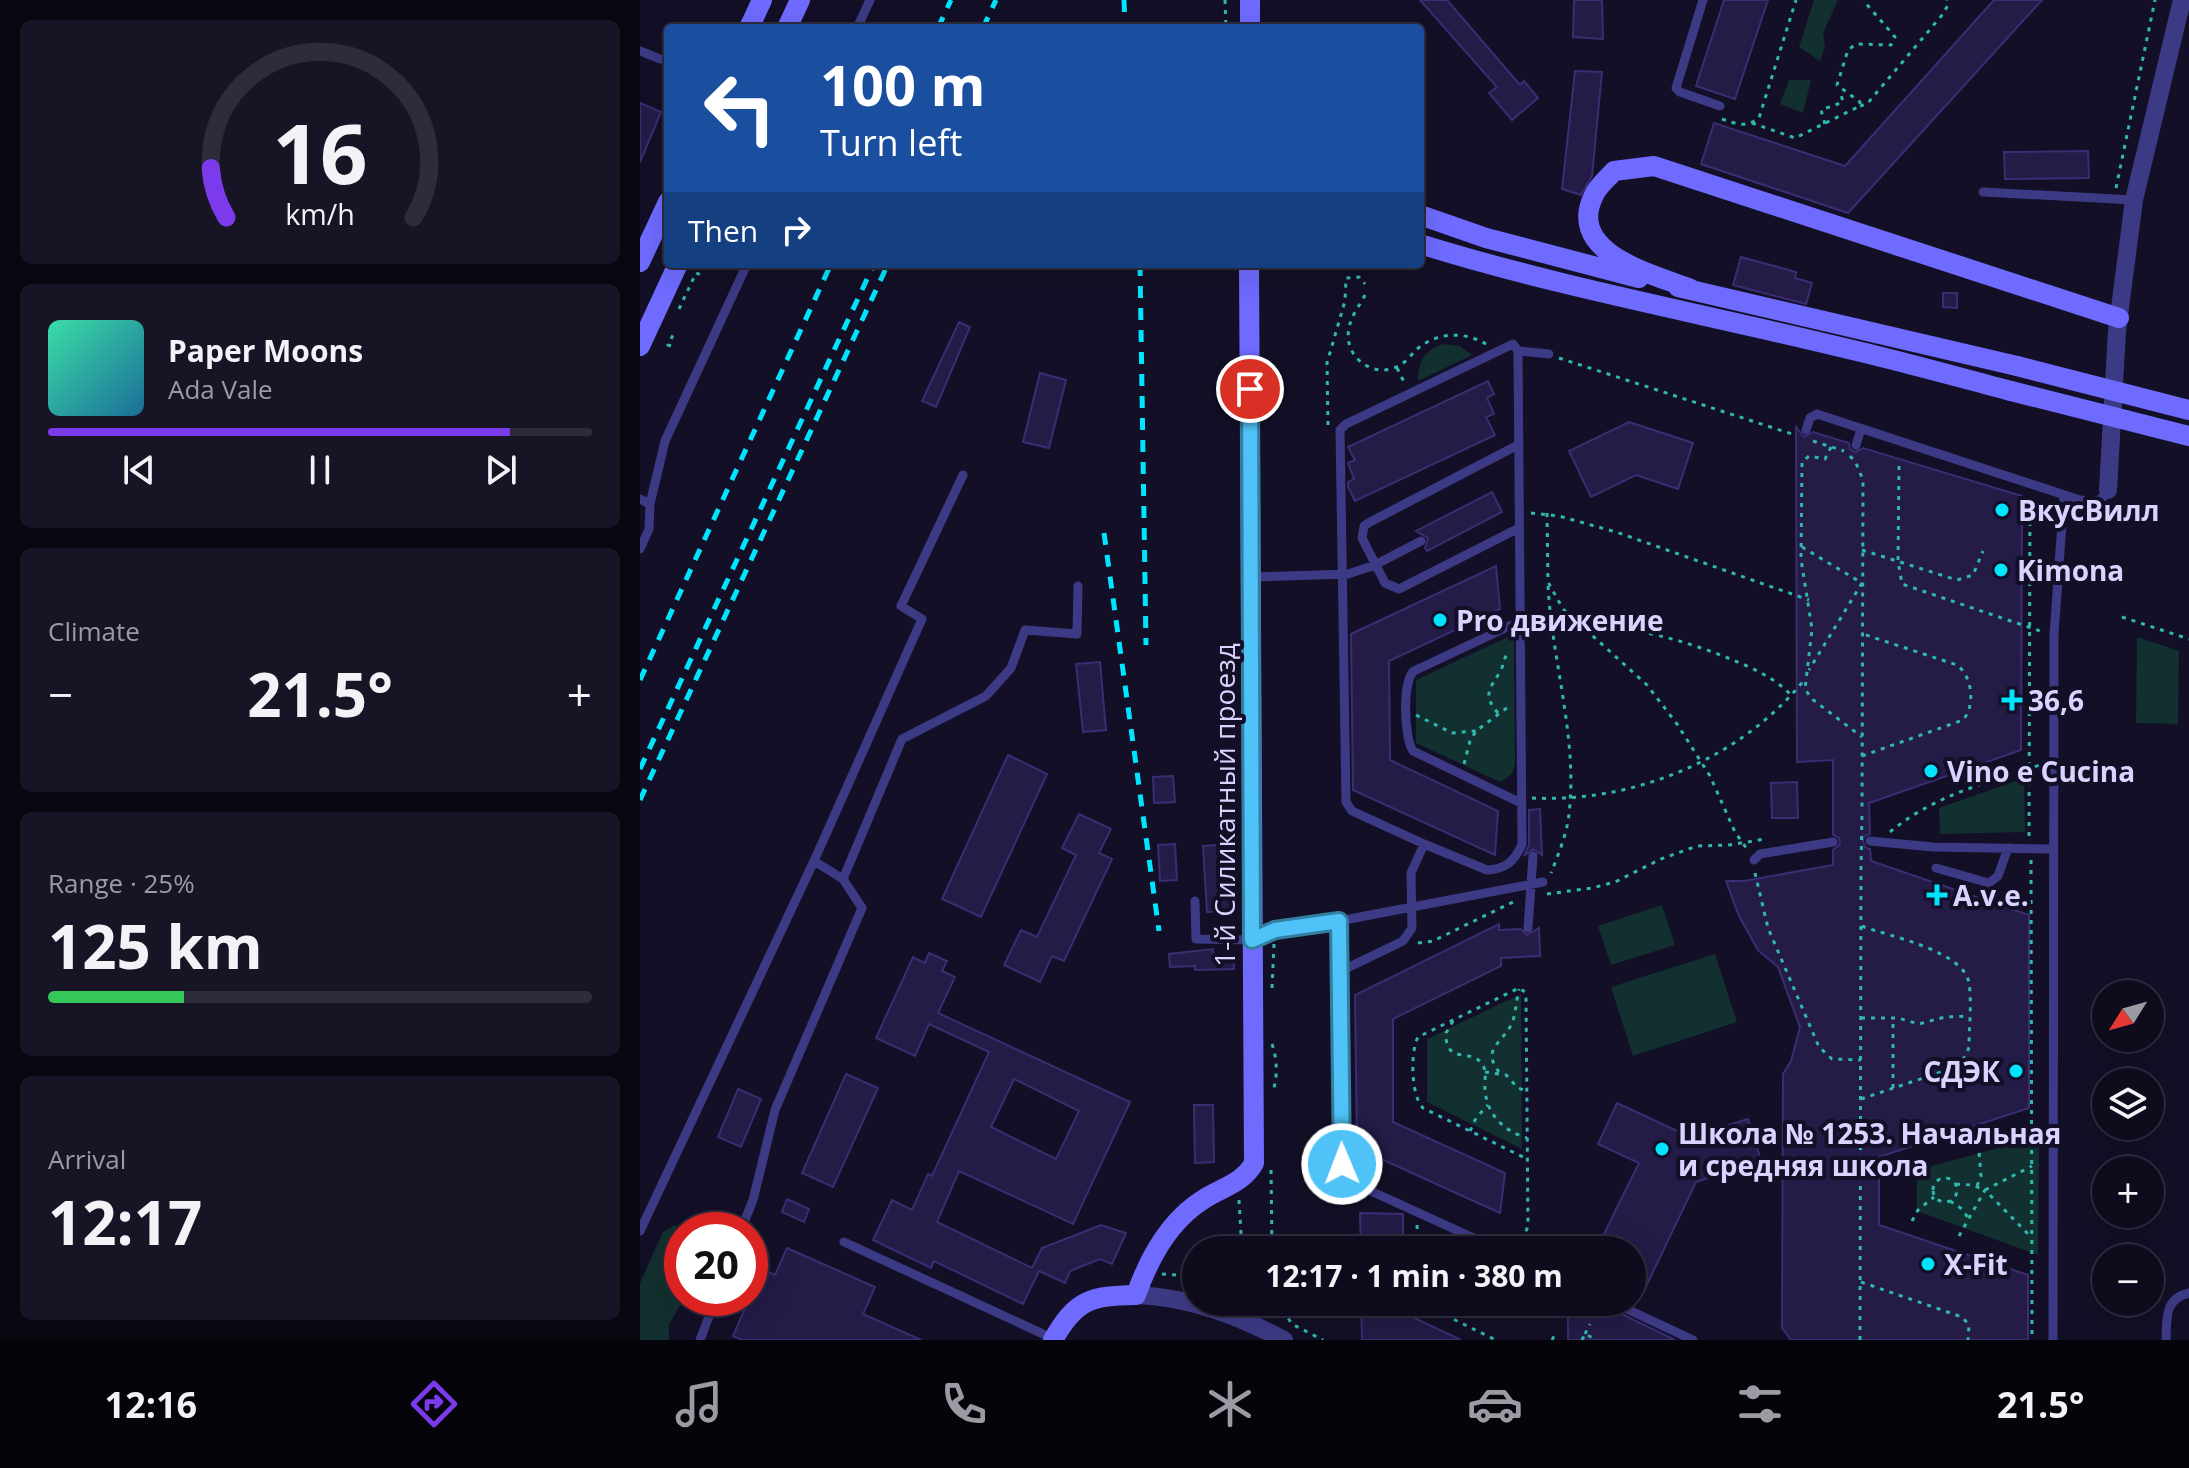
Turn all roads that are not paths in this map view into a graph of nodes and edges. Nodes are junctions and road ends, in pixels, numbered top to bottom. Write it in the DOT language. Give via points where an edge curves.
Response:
graph roads {
  1 [pos="800,0"];
  2 [pos="870,0"];
  3 [pos="1250,0"];
  4 [pos="1703,0"];
  5 [pos="2182,0"];
  6 [pos="789,24"];
  7 [pos="859,24"];
  8 [pos="1250,24"];
  9 [pos="640,51"];
  10 [pos="660,59"];
  11 [pos="1720,106"];
  12 [pos="1983,192"];
  13 [pos="2134,200"];
  14 [pos="664,211"];
  15 [pos="1424,216"];
  16 [pos="1424,245"];
  17 [pos="640,262"];
  18 [pos="676,268"];
  19 [pos="745,268"];
  20 [pos="1249,268"];
  21 [pos="1691,289"];
  22 [pos="2119,318"];
  23 [pos="640,346"];
  24 [pos="1518,351"];
  25 [pos="1549,354"];
  26 [pos="2189,410"];
  27 [pos="1861,429"];
  28 [pos="1806,430"];
  29 [pos="2189,436"];
  30 [pos="1518,445"];
  31 [pos="1856,445"];
  32 [pos="963,475"];
  33 [pos="2108,490"];
  34 [pos="2064,495"];
  35 [pos="645,502"];
  36 [pos="1519,524"];
  37 [pos="1421,541"];
  38 [pos="640,549"];
  39 [pos="1375,565"];
  40 [pos="1344,575"];
  41 [pos="1250,577"];
  42 [pos="1078,586"];
  43 [pos="1520,626"];
  44 [pos="1521,800"];
  45 [pos="1833,842"];
  46 [pos="1874,842"];
  47 [pos="1424,844"];
  48 [pos="2008,848"];
  49 [pos="2053,849"];
  50 [pos="1533,856"];
  51 [pos="1754,859"];
  52 [pos="814,861"];
  53 [pos="1936,868"];
  54 [pos="843,879"];
  55 [pos="1543,882"];
  56 [pos="1531,889"];
  57 [pos="1195,901"];
  58 [pos="1412,907"];
  59 [pos="1339,921"];
  60 [pos="1528,928"];
  61 [pos="1252,940"];
  62 [pos="1339,972"];
  63 [pos="748,1212"];
  64 [pos="640,1231"];
  65 [pos="1469,1236"];
  66 [pos="844,1242"];
  67 [pos="2189,1293"];
  68 [pos="1136,1295"];
  69 [pos="709,1316"];
  70 [pos="1642,1316"];
  71 [pos="700,1340"];
  72 [pos="1053,1340"];
  73 [pos="1284,1340"];
  74 [pos="1693,1340"];
  75 [pos="2053,1340"];
  76 [pos="2166,1340"];
  1 -- 6 [label="street"];
  2 -- 7 [label="lane"];
  3 -- 8 [label="street"];
  4 -- 11 [label="lane" via="1676,88"];
  5 -- 13 [label="street"];
  9 -- 10 [label="lane"];
  12 -- 13 [label="lane"];
  13 -- 22 [label="street"];
  14 -- 17 [label="street"];
  15 -- 21 [label="street" via="1486,238"];
  16 -- 29 [label="street, bridge"];
  18 -- 23 [label="street"];
  19 -- 35 [label="lane" via="665,441"];
  20 -- 41 [label="street, 1-й Силикатный проезд"];
  21 -- 22 [label="street" via="1632,267 1593,240 1588,216 1594,193 1614,171 1654,166"];
  21 -- 26 [label="street, bridge"];
  22 -- 33 [label="street"];
  24 -- 25 [label="lane"];
  24 -- 30 [label="lane"];
  24 -- 40 [label="lane" via="1513,344 1494,352 1340,430"];
  27 -- 28 [label="lane" via="1817,414"];
  27 -- 31 [label="lane"];
  27 -- 34 [label="lane"];
  30 -- 36 [label="lane"];
  30 -- 39 [label="lane" via="1364,526 1362,538"];
  32 -- 52 [label="lane" via="901,606 922,619"];
  33 -- 34 [label="lane" via="2104,498 2090,502"];
  34 -- 49 [label="lane" via="2054,635"];
  35 -- 38 [label="lane" via="649,529"];
  36 -- 39 [label="lane" via="1399,589 1385,583"];
  36 -- 43 [label="lane"];
  37 -- 39 [label="lane"];
  39 -- 40 [label="lane"];
  40 -- 41 [label="lane"];
  40 -- 47 [label="lane" via="1346,802 1352,811"];
  41 -- 61 [label="street, 1-й Силикатный проезд"];
  42 -- 54 [label="lane" via="1077,634 1025,630 1011,668 986,696 902,739"];
  43 -- 44 [label="lane"];
  43 -- 44 [label="lane" via="1414,671 1408,678 1407,737 1413,751"];
  44 -- 47 [label="lane" via="1522,844 1504,867 1476,868"];
  45 -- 51 [label="lane"];
  46 -- 48 [label="lane"];
  47 -- 58 [label="lane" via="1411,873"];
  48 -- 49 [label="lane"];
  48 -- 53 [label="lane" via="1998,876 1989,883"];
  49 -- 75 [label="lane"];
  50 -- 56 [label="lane"];
  52 -- 54 [label="lane"];
  52 -- 64 [label="lane"];
  54 -- 63 [label="lane" via="862,908 775,1110"];
  55 -- 56 [label="lane"];
  56 -- 58 [label="lane"];
  56 -- 60 [label="lane"];
  57 -- 61 [label="lane" via="1196,939"];
  58 -- 59 [label="lane"];
  58 -- 62 [label="lane" via="1412,928 1403,941"];
  59 -- 61 [label="lane" via="1275,930"];
  59 -- 62 [label="lane"];
  61 -- 68 [label="street, 1-й Силикатный проезд" via="1254,1163 1247,1175 1202,1200 1170,1231 1154,1250"];
  62 -- 65 [label="lane" via="1342,1170 1351,1182"];
  66 -- 72 [label="lane"];
  67 -- 76 [label="lane" via="2170,1303"];
  68 -- 72 [label="street" via="1106,1296 1078,1305"];
  68 -- 73 [label="street" via="1190,1301"];
  69 -- 71 [label="lane"];
  70 -- 74 [label="lane"];
}
